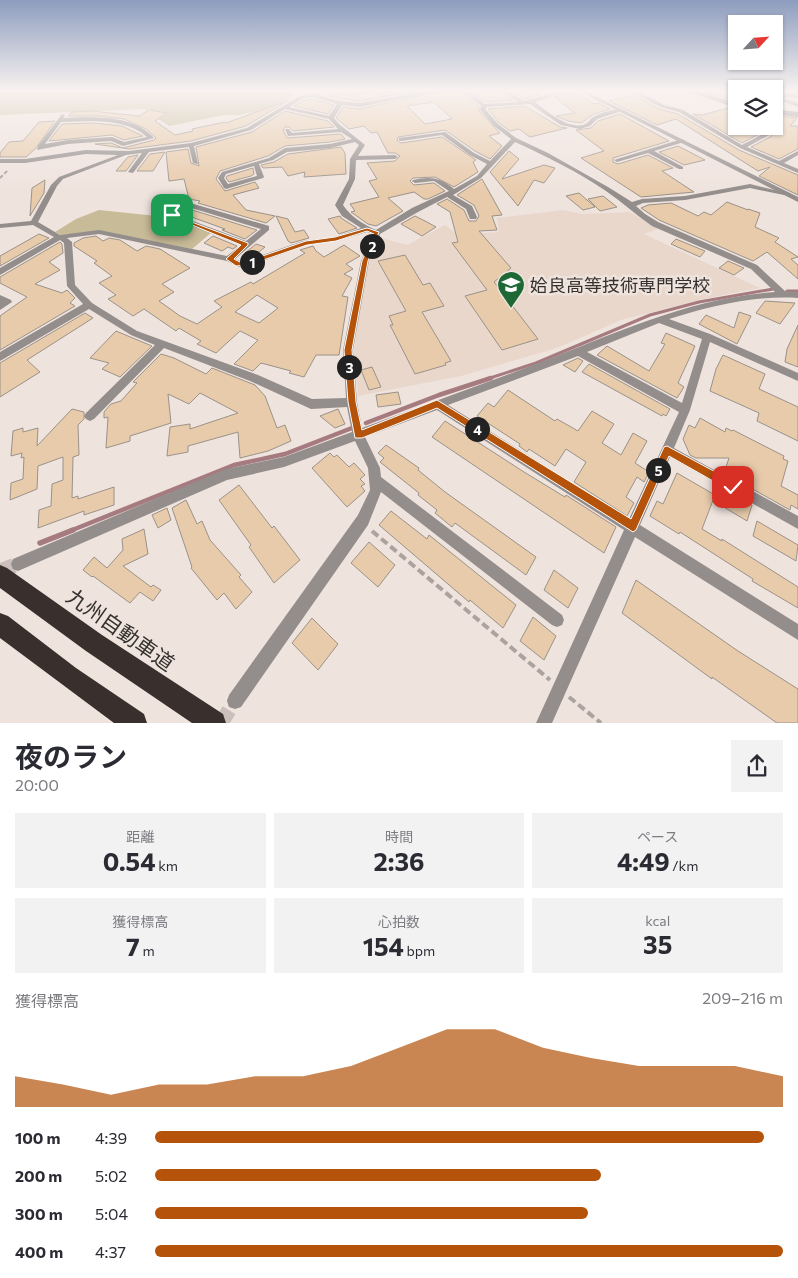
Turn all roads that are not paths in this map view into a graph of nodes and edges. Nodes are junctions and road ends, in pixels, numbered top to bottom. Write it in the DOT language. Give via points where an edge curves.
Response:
graph roads {
  1 [pos="56,125"];
  2 [pos="126,125"];
  3 [pos="258,125"];
  4 [pos="336,125"];
  5 [pos="497,125"];
  6 [pos="565,125"];
  7 [pos="586,125"];
  8 [pos="649,125"];
  9 [pos="704,125"];
  10 [pos="287,130"];
  11 [pos="344,130"];
  12 [pos="765,135"];
  13 [pos="401,139"];
  14 [pos="514,139"];
  15 [pos="357,140"];
  16 [pos="682,141"];
  17 [pos="191,145"];
  18 [pos="40,147"];
  19 [pos="742,147"];
  20 [pos="148,150"];
  21 [pos="649,151"];
  22 [pos="129,153"];
  23 [pos="798,153"];
  24 [pos="394,157"];
  25 [pos="352,159"];
  26 [pos="617,160"];
  27 [pos="0,161"];
  28 [pos="31,161"];
  29 [pos="196,163"];
  30 [pos="779,163"];
  31 [pos="256,164"];
  32 [pos="491,164"];
  33 [pos="681,168"];
  34 [pos="798,171"];
  35 [pos="131,172"];
  36 [pos="415,181"];
  37 [pos="450,193"];
  38 [pos="784,193"];
  39 [pos="798,200"];
  40 [pos="631,205"];
  41 [pos="473,217"];
  42 [pos="34,223"];
  43 [pos="0,226"];
  44 [pos="367,229"];
  45 [pos="377,233"];
  46 [pos="60,237"];
  47 [pos="246,244"];
  48 [pos="229,259"];
  49 [pos="0,272"];
  50 [pos="783,294"];
  51 [pos="798,295"];
  52 [pos="0,298"];
  53 [pos="90,305"];
  54 [pos="0,307"];
  55 [pos="659,319"];
  56 [pos="708,337"];
  57 [pos="162,343"];
  58 [pos="578,351"];
  59 [pos="0,357"];
  60 [pos="798,377"];
  61 [pos="352,402"];
  62 [pos="437,404"];
  63 [pos="685,410"];
  64 [pos="90,416"];
  65 [pos="358,435"];
  66 [pos="667,450"];
  67 [pos="375,480"];
  68 [pos="798,523"];
  69 [pos="633,527"];
  70 [pos="9,569"];
  71 [pos="557,620"];
  72 [pos="0,624"];
  73 [pos="798,634"];
  74 [pos="234,700"];
  75 [pos="135,723"];
  76 [pos="214,723"];
  77 [pos="544,723"];
  1 -- 18 [label="street"];
  2 -- 18 [label="street" via="142,130 151,138 124,144 112,139"];
  3 -- 17 [label="street"];
  4 -- 11 [label="street"];
  5 -- 14 [label="street"];
  6 -- 7 [label="street"];
  8 -- 16 [label="street"];
  9 -- 19 [label="street"];
  10 -- 11 [label="street" via="290,136"];
  11 -- 15 [label="street"];
  12 -- 19 [label="street"];
  13 -- 32 [label="street" via="443,133"];
  14 -- 32 [label="street"];
  14 -- 40 [label="street" via="546,154"];
  15 -- 25 [label="street" via="362,145"];
  15 -- 31 [label="street" via="285,150"];
  16 -- 21 [label="street"];
  16 -- 38 [label="street"];
  17 -- 20 [label="street"];
  17 -- 29 [label="street"];
  18 -- 28 [label="street"];
  19 -- 30 [label="street"];
  20 -- 22 [label="street"];
  20 -- 35 [label="street"];
  21 -- 26 [label="street"];
  21 -- 33 [label="street"];
  22 -- 28 [label="street" via="86,152"];
  22 -- 42 [label="street" via="61,178"];
  23 -- 30 [label="street"];
  24 -- 25 [label="street"];
  25 -- 44 [label="street" via="352,179 339,205 345,214"];
  27 -- 28 [label="street"];
  30 -- 34 [label="street"];
  31 -- 31 [label="street" via="224,172 221,178 226,187 261,177"];
  32 -- 37 [label="street" via="467,185"];
  36 -- 37 [label="street" via="437,179"];
  37 -- 41 [label="street" via="469,208"];
  37 -- 45 [label="street"];
  38 -- 39 [label="street"];
  38 -- 40 [label="street" via="750,186"];
  40 -- 50 [label="street" via="655,224 754,267"];
  42 -- 43 [label="street"];
  42 -- 46 [label="street"];
  44 -- 45 [label="street"];
  44 -- 48 [label="street" via="336,239 306,243 249,263 239,264"];
  45 -- 61 [label="street" via="365,261 348,350"];
  46 -- 48 [label="street" via="99,232"];
  46 -- 49 [label="street"];
  46 -- 53 [label="street" via="68,242 71,286"];
  47 -- 47 [label="street" via="266,228 187,204 172,215"];
  47 -- 48 [label="street"];
  50 -- 51 [label="street"];
  50 -- 55 [label="street" via="705,305"];
  52 -- 54 [label="street" via="8,302"];
  53 -- 57 [label="street" via="134,333"];
  53 -- 59 [label="street"];
  55 -- 56 [label="street"];
  55 -- 58 [label="street"];
  56 -- 60 [label="street"];
  56 -- 63 [label="street"];
  57 -- 61 [label="street" via="311,404"];
  57 -- 64 [label="street"];
  58 -- 62 [label="street"];
  58 -- 63 [label="street"];
  61 -- 65 [label="street"];
  62 -- 65 [label="street"];
  62 -- 69 [label="street"];
  63 -- 66 [label="street"];
  65 -- 67 [label="street" via="374,468"];
  65 -- 70 [label="street" via="284,462 226,475"];
  66 -- 68 [label="street"];
  66 -- 69 [label="street"];
  67 -- 71 [label="street"];
  67 -- 74 [label="street" via="376,490 361,522"];
  69 -- 73 [label="street"];
  69 -- 77 [label="street"];
  70 -- 76 [label="highway, 九州自動車道" via="94,643"];
  72 -- 75 [label="highway"];
}
